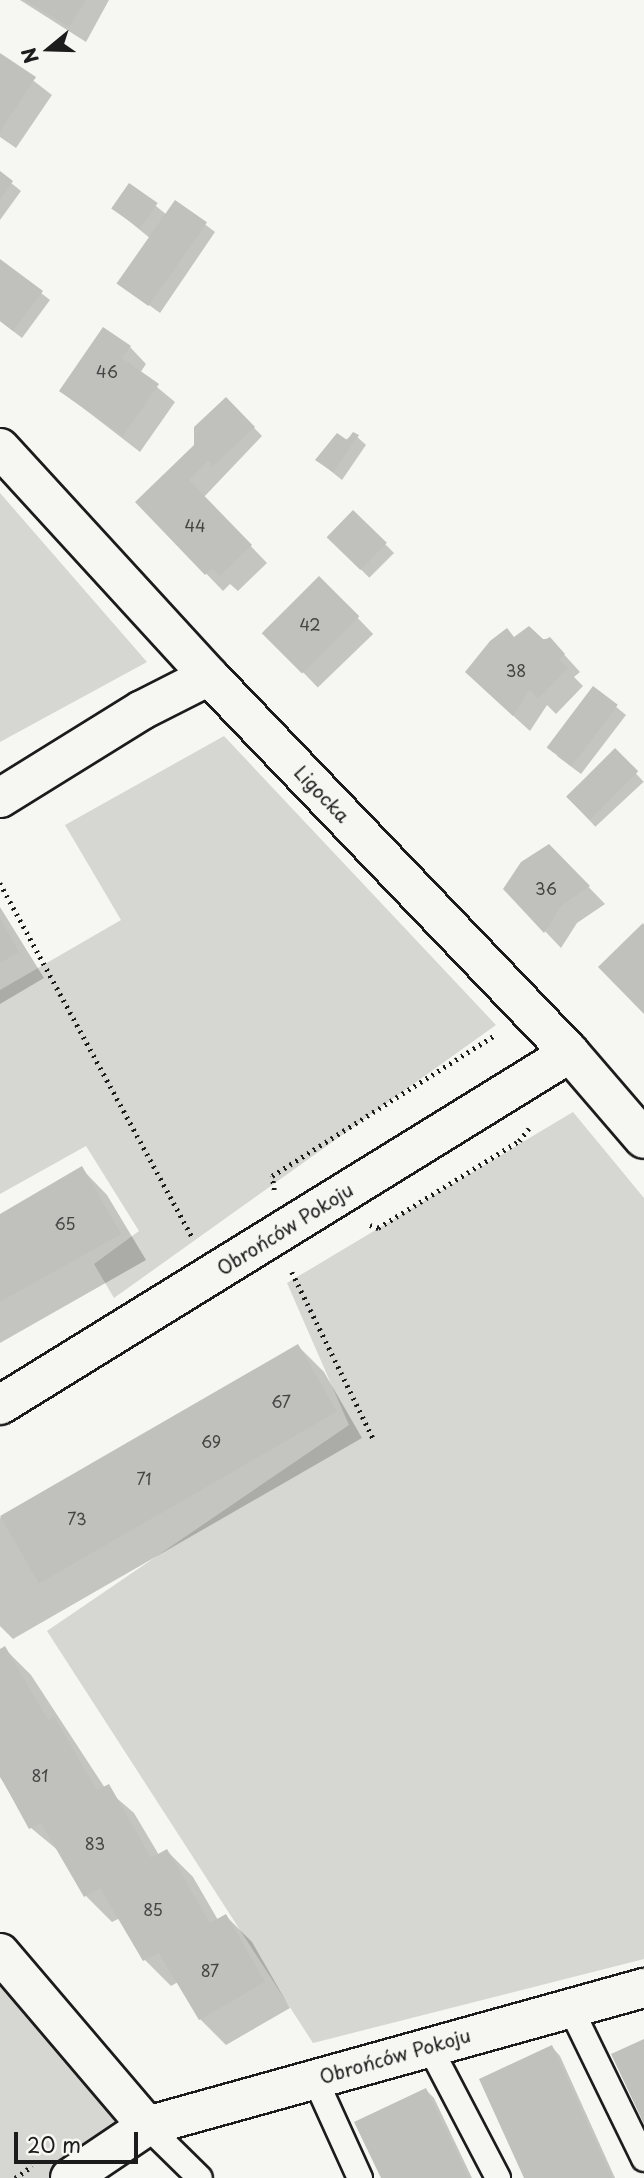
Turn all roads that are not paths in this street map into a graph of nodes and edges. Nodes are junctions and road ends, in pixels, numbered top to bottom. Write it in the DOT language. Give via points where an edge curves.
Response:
graph roads {
  1 [pos="0,448"];
  2 [pos="209,676"];
  3 [pos="0,798"];
  4 [pos="570,1053"];
  5 [pos="644,1139"];
  6 [pos="0,1405"];
  7 [pos="0,1953"];
  8 [pos="644,1988"];
  9 [pos="570,2007"];
  10 [pos="429,2046"];
  11 [pos="315,2079"];
  12 [pos="147,2126"];
  13 [pos="644,2159"];
  14 [pos="70,2178"];
  15 [pos="200,2178"];
  16 [pos="360,2178"];
  17 [pos="498,2178"];
  1 -- 2 [label="street, Ligocka"];
  2 -- 3 [label="street" via="142,710"];
  2 -- 4 [label="street, Ligocka"];
  4 -- 5 [label="street, Ligocka"];
  4 -- 6 [label="street, Obrońców Pokoju"];
  7 -- 12 [label="street"];
  8 -- 9 [label="street, Obrońców Pokoju"];
  9 -- 10 [label="street, Obrońców Pokoju"];
  9 -- 13 [label="lane"];
  10 -- 11 [label="street, Obrońców Pokoju"];
  10 -- 17 [label="lane"];
  11 -- 12 [label="street, Obrońców Pokoju"];
  11 -- 16 [label="lane"];
  12 -- 14 [label="street, Obrońców Pokoju"];
  12 -- 15 [label="lane"];
}
